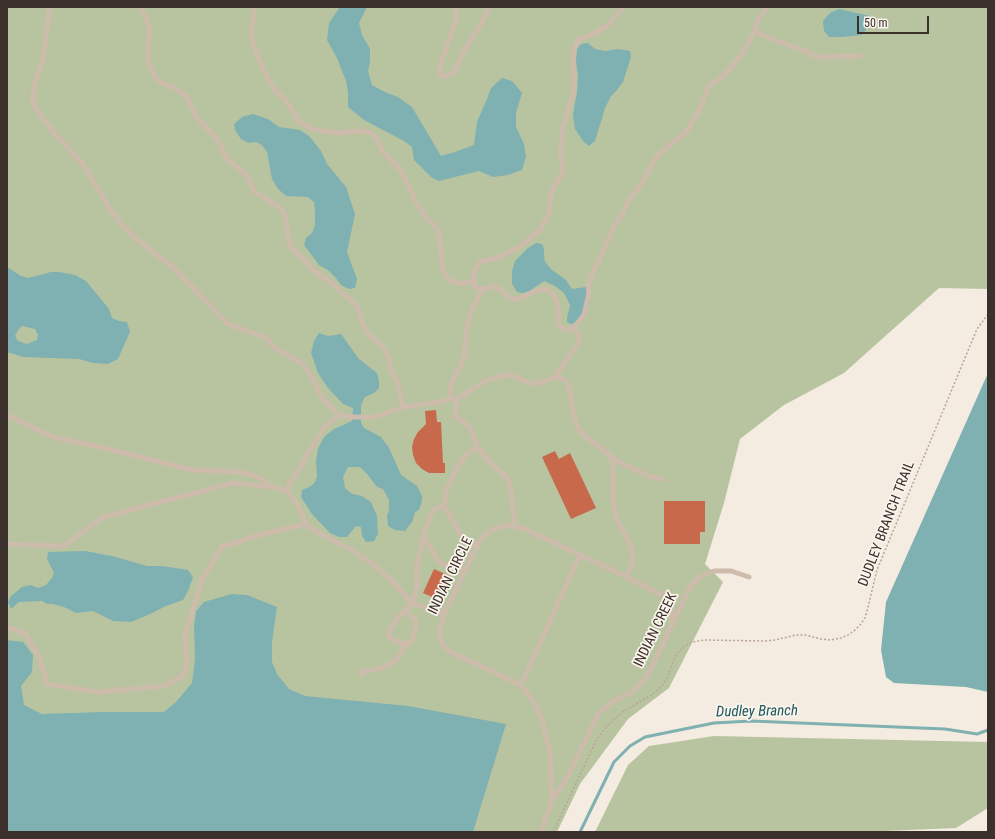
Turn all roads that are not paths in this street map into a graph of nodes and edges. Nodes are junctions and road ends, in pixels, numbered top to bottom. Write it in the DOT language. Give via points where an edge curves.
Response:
graph roads {
  1 [pos="50,7"];
  2 [pos="140,7"];
  3 [pos="255,7"];
  4 [pos="456,7"];
  5 [pos="490,7"];
  6 [pos="623,7"];
  7 [pos="768,7"];
  8 [pos="755,31"];
  9 [pos="860,56"];
  10 [pos="475,280"];
  11 [pos="483,289"];
  12 [pos="574,327"];
  13 [pos="554,378"];
  14 [pos="450,399"];
  15 [pos="457,399"];
  16 [pos="403,406"];
  17 [pos="7,415"];
  18 [pos="338,415"];
  19 [pos="478,447"];
  20 [pos="607,454"];
  21 [pos="662,479"];
  22 [pos="273,487"];
  23 [pos="287,491"];
  24 [pos="444,505"];
  25 [pos="306,524"];
  26 [pos="515,527"];
  27 [pos="423,537"];
  28 [pos="7,544"];
  29 [pos="478,546"];
  30 [pos="580,555"];
  31 [pos="466,570"];
  32 [pos="627,577"];
  33 [pos="749,577"];
  34 [pos="412,603"];
  35 [pos="407,608"];
  36 [pos="444,614"];
  37 [pos="672,626"];
  38 [pos="7,627"];
  39 [pos="408,643"];
  40 [pos="362,675"];
  41 [pos="521,685"];
  42 [pos="552,800"];
  43 [pos="541,832"];
  1 -- 18 [label="lane" via="43,59 34,86 35,107 54,133 83,164 113,214 124,227 174,268 228,324 266,338 275,348 303,364 324,400"];
  2 -- 16 [label="lane" via="150,33 148,62 155,77 187,97 196,117 219,141 226,158 248,177 254,191 282,210 286,217 291,247 313,270 358,307 367,333 383,347 388,357"];
  3 -- 10 [label="lane" via="252,41 269,81 285,99 299,122 322,131 369,132 377,138 381,149 402,172 418,206 438,229 442,269 450,280 462,284"];
  4 -- 5 [label="lane" via="456,20 439,73 443,77 454,73"];
  6 -- 10 [label="lane" via="607,26 578,40 574,50 574,87 562,131 563,171 550,193 549,213 540,229 521,246 499,257 480,262 474,272"];
  7 -- 8 [label="lane" via="758,19"];
  8 -- 9 [label="lane" via="816,57"];
  8 -- 12 [label="lane" via="740,57 710,86 699,112 686,132 658,155 626,205 594,270 588,286 584,315"];
  10 -- 11 [label="lane" via="475,288"];
  11 -- 12 [label="lane" via="495,286 516,300 537,290 547,289 556,296 558,324 566,330"];
  11 -- 14 [label="lane" via="468,321 465,355 451,384"];
  12 -- 13 [label="lane" via="580,338"];
  13 -- 15 [label="lane" via="535,384 511,375 500,376 485,381"];
  13 -- 20 [label="lane" via="562,378 567,382 577,426"];
  14 -- 15 [label="lane"];
  14 -- 16 [label="lane"];
  15 -- 19 [label="lane" via="455,416 470,427"];
  16 -- 18 [label="lane" via="376,417"];
  17 -- 22 [label="lane" via="53,437 192,470 241,472 258,477"];
  18 -- 23 [label="lane" via="324,428"];
  19 -- 24 [label="lane" via="461,461 447,488"];
  19 -- 26 [label="lane" via="507,477"];
  20 -- 21 [label="lane" via="621,464"];
  20 -- 32 [label="lane" via="613,463 613,501 616,518 632,552 633,560"];
  22 -- 23 [label="lane"];
  22 -- 28 [label="lane" via="233,483 104,517 64,546"];
  23 -- 25 [label="lane" via="298,505"];
  24 -- 27 [label="lane" via="434,510"];
  24 -- 29 [label="lane" via="462,537"];
  25 -- 34 [label="lane" via="372,563"];
  25 -- 38 [label="lane" via="222,547 202,579 185,636 187,666 182,678 163,686 99,692 47,684 40,660 26,634"];
  26 -- 29 [label="lane, INDIAN CIRCLE" via="507,526 494,530 481,538"];
  26 -- 30 [label="lane, INDIAN CIRCLE" via="523,528"];
  27 -- 31 [label="lane" via="438,561"];
  27 -- 34 [label="lane" via="417,567 417,587"];
  29 -- 31 [label="lane, INDIAN CIRCLE"];
  30 -- 32 [label="lane, INDIAN CIRCLE"];
  30 -- 41 [label="lane"];
  31 -- 36 [label="lane, INDIAN CIRCLE"];
  32 -- 37 [label="lane, INDIAN CIRCLE" via="666,597 672,609"];
  33 -- 37 [label="lane, INDIAN CREEK" via="714,570 701,576 690,587"];
  34 -- 35 [label="lane"];
  34 -- 36 [label="lane"];
  35 -- 39 [label="lane" via="416,621 415,633"];
  35 -- 39 [label="lane" via="388,635 403,644"];
  36 -- 41 [label="lane, INDIAN CIRCLE" via="439,633 442,644 451,652"];
  37 -- 42 [label="lane, INDIAN CREEK" via="641,684 599,713 566,780"];
  39 -- 40 [label="lane" via="396,660 382,668 362,672"];
  41 -- 42 [label="lane, INDIAN CIRCLE" via="536,705 544,726 550,752"];
  42 -- 43 [label="lane, INDIAN CREEK"];
}
